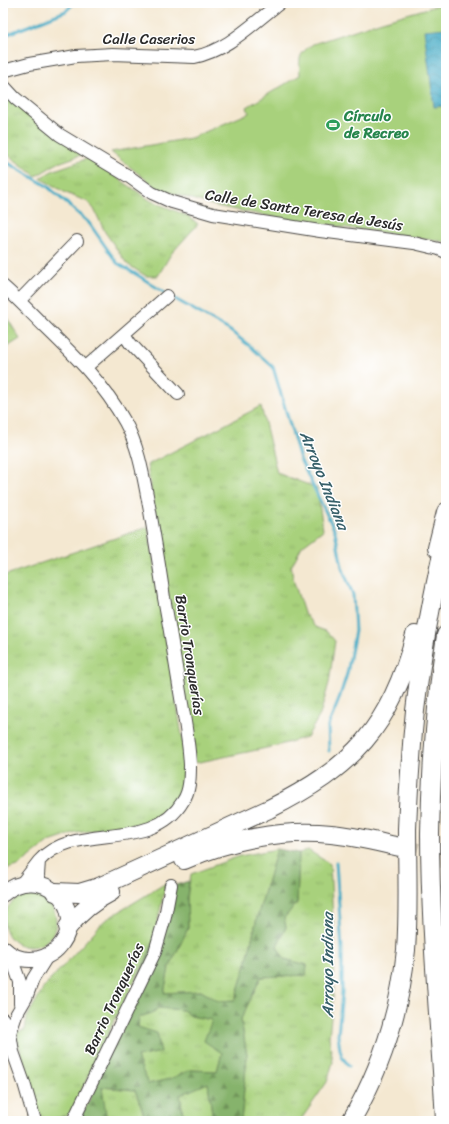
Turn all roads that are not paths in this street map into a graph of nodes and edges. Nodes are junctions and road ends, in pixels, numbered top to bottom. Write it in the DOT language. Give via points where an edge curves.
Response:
graph roads {
  1 [pos="280,3"];
  2 [pos="3,70"];
  3 [pos="3,85"];
  4 [pos="77,241"];
  5 [pos="446,252"];
  6 [pos="3,286"];
  7 [pos="167,296"];
  8 [pos="19,301"];
  9 [pos="127,339"];
  10 [pos="86,367"];
  11 [pos="178,394"];
  12 [pos="446,512"];
  13 [pos="446,536"];
  14 [pos="446,636"];
  15 [pos="400,847"];
  16 [pos="39,861"];
  17 [pos="39,884"];
  18 [pos="171,885"];
  19 [pos="11,887"];
  20 [pos="58,895"];
  21 [pos="103,896"];
  22 [pos="68,927"];
  23 [pos="7,951"];
  24 [pos="48,955"];
  25 [pos="19,1009"];
  26 [pos="3,1019"];
  27 [pos="12,1028"];
  28 [pos="35,1121"];
  29 [pos="73,1121"];
  30 [pos="351,1121"];
  31 [pos="445,1121"];
  1 -- 2 [label="street, Calle Caserios" via="229,42 207,55 76,56"];
  3 -- 5 [label="street, Calle de Santa Teresa de Jesús" via="60,135 152,193 172,202 220,215 414,243"];
  4 -- 8 [label="street"];
  6 -- 8 [label="street, Barrio Tronquerías"];
  7 -- 9 [label="street"];
  8 -- 10 [label="street, Barrio Tronquerías"];
  9 -- 10 [label="street"];
  9 -- 11 [label="street"];
  10 -- 16 [label="street, Barrio Tronquerías" via="126,424 144,478 182,704 190,777 184,801 162,823 142,831 67,844 51,850"];
  12 -- 20 [label="highway" via="400,684 378,725 350,757 287,800 99,887"];
  13 -- 30 [label="highway" via="424,642 413,727 408,821 407,928 403,969 387,1041 374,1077"];
  14 -- 31 [label="highway" via="433,755 430,835"];
  15 -- 21 [label="highway" via="332,834 293,833 268,836 207,851"];
  16 -- 17 [label="street"];
  16 -- 19 [label="street, Barrio Tronquerías"];
  17 -- 19 [label="main road"];
  17 -- 20 [label="main road"];
  18 -- 29 [label="street, Barrio Tronquerías" via="155,952"];
  20 -- 21 [label="highway" via="82,899"];
  20 -- 22 [label="main road" via="66,907"];
  21 -- 22 [label="highway" via="78,914"];
  22 -- 24 [label="main road" via="60,946"];
  23 -- 24 [label="main road" via="33,960"];
  23 -- 25 [label="street" via="20,982"];
  24 -- 25 [label="street"];
  25 -- 27 [label="street"];
  26 -- 27 [label="street" via="6,1025"];
  27 -- 28 [label="street" via="10,1033 13,1052"];
}
